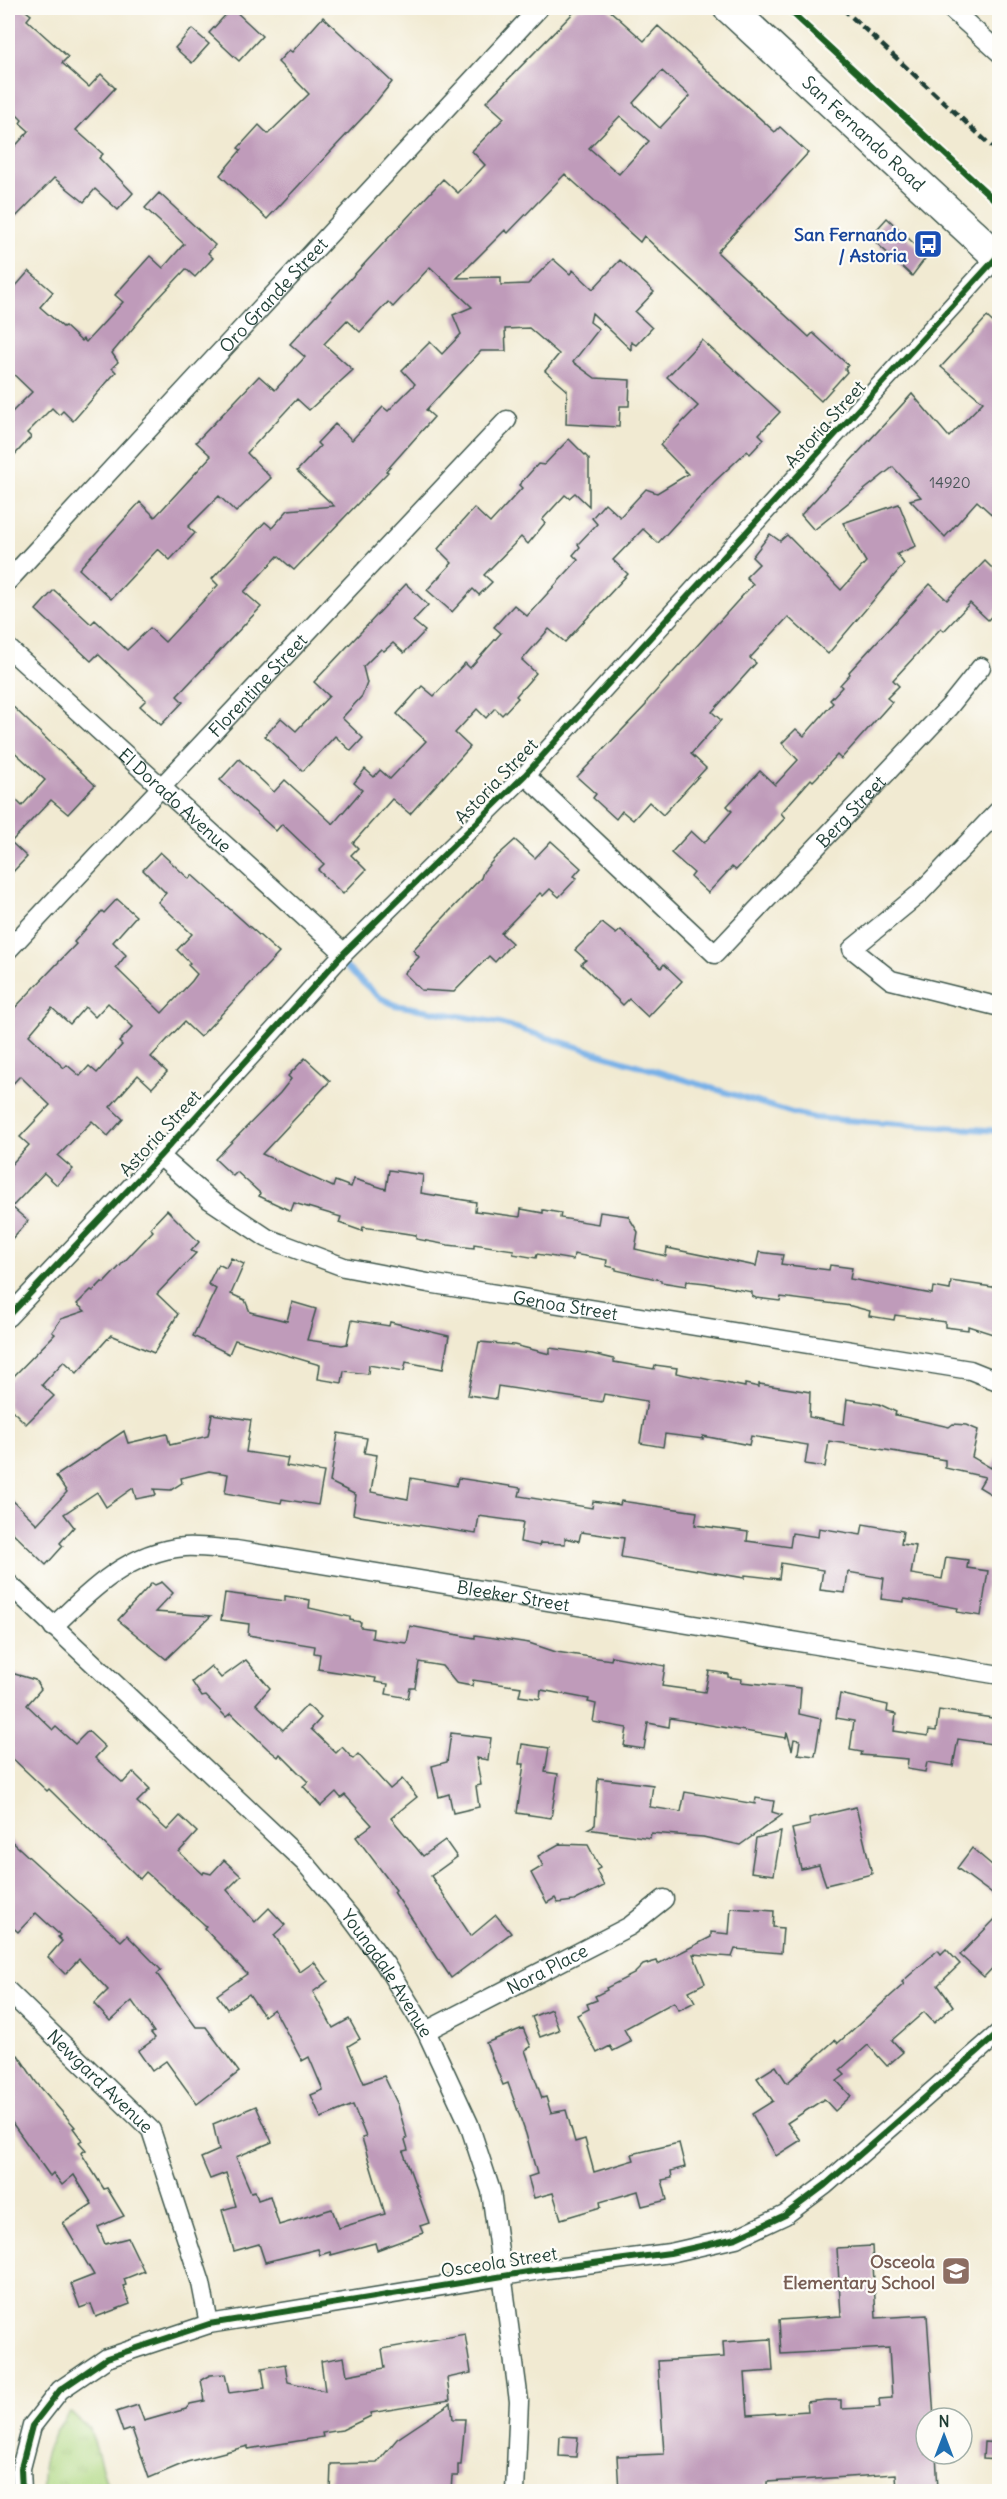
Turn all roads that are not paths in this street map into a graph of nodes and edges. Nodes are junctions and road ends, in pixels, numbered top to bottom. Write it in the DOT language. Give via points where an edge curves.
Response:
graph roads {
  1 [pos="539,8"];
  2 [pos="729,8"];
  3 [pos="950,8"];
  4 [pos="999,53"];
  5 [pos="998,258"];
  6 [pos="507,420"];
  7 [pos="8,581"];
  8 [pos="8,648"];
  9 [pos="981,667"];
  10 [pos="525,775"];
  11 [pos="159,787"];
  12 [pos="999,809"];
  13 [pos="8,950"];
  14 [pos="344,953"];
  15 [pos="999,1007"];
  16 [pos="160,1156"];
  17 [pos="8,1317"];
  18 [pos="999,1382"];
  19 [pos="8,1583"];
  20 [pos="53,1627"];
  21 [pos="999,1675"];
  22 [pos="664,1899"];
  23 [pos="8,1991"];
  24 [pos="426,2031"];
  25 [pos="999,2032"];
  26 [pos="501,2276"];
  27 [pos="209,2324"];
  28 [pos="22,2492"];
  29 [pos="515,2492"];
  1 -- 7 [label="street, Oro Grande Street"];
  2 -- 5 [label="main road, San Fernando Road"];
  3 -- 4 [label="street"];
  5 -- 10 [label="street, Astoria Street"];
  6 -- 11 [label="street, Florentine Street"];
  8 -- 11 [label="street, El Dorado Avenue"];
  9 -- 10 [label="street, Berg Street" via="949,707 715,954"];
  10 -- 14 [label="street, Astoria Street"];
  11 -- 13 [label="street, Florentine Street"];
  11 -- 14 [label="street, El Dorado Avenue"];
  12 -- 15 [label="street" via="919,894 852,949 891,980"];
  14 -- 16 [label="street, Astoria Street"];
  16 -- 17 [label="street, Astoria Street"];
  16 -- 18 [label="street, Genoa Street" via="210,1200 267,1238 344,1267 970,1370"];
  19 -- 20 [label="street, Youngdale Avenue"];
  20 -- 21 [label="street, Bleeker Street" via="97,1584 135,1560 194,1547 236,1550"];
  20 -- 24 [label="street, Youngdale Avenue" via="305,1863 385,1964"];
  22 -- 24 [label="street, Nora Place" via="630,1926"];
  23 -- 27 [label="street, Newgard Avenue" via="151,2130 201,2283"];
  24 -- 26 [label="street, Youngdale Avenue" via="469,2124 491,2191"];
  25 -- 26 [label="street, Osceola Street" via="786,2215 736,2238 670,2253"];
  26 -- 27 [label="street, Osceola Street"];
  26 -- 29 [label="street, Youngdale Avenue" via="519,2401"];
  27 -- 28 [label="street, Osceola Street" via="107,2358 60,2390 32,2426 21,2468"];
}
